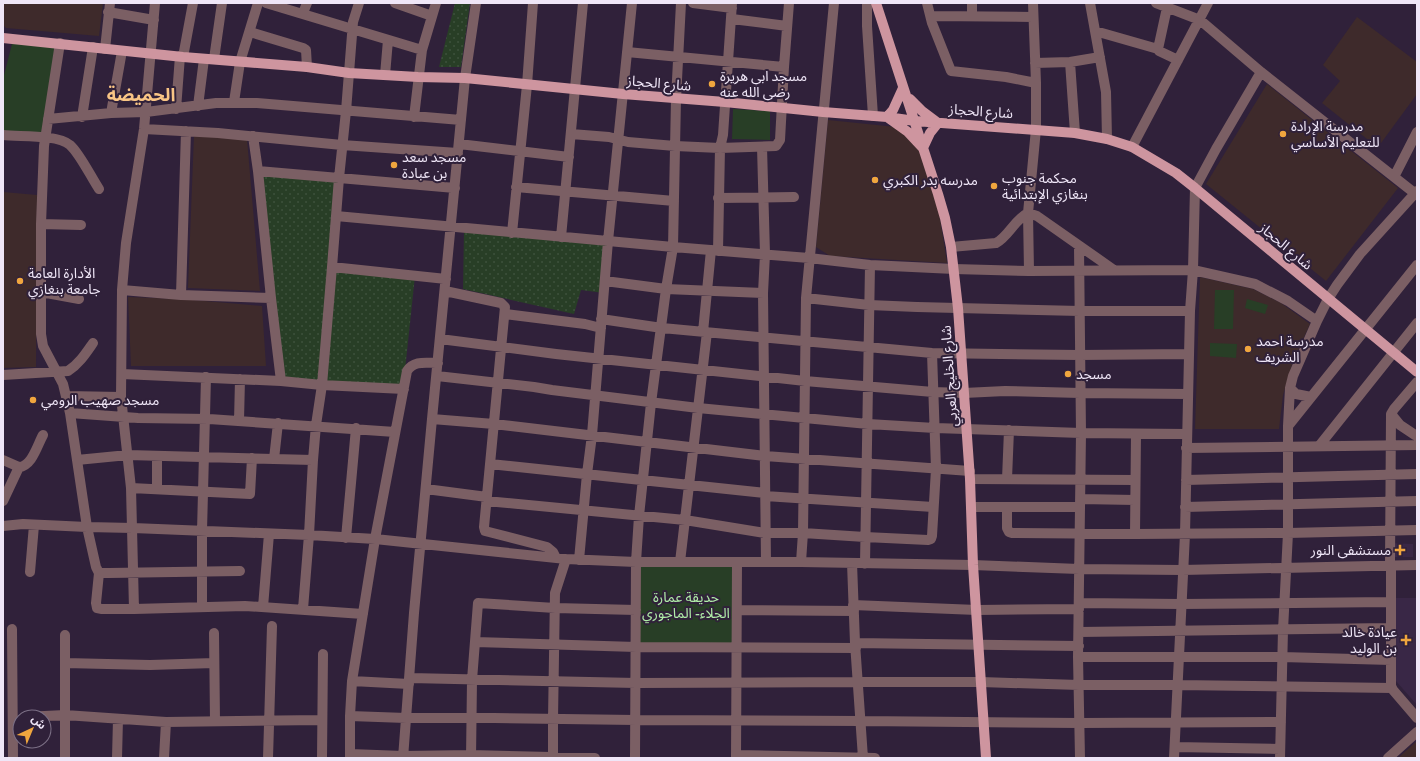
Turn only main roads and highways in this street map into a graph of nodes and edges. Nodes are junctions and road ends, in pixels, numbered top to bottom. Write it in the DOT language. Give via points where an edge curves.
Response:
graph roads {
  1 [pos="876,3"];
  2 [pos="3,38"];
  3 [pos="905,92"];
  4 [pos="887,117"];
  5 [pos="915,121"];
  6 [pos="938,123"];
  7 [pos="923,148"];
  8 [pos="1417,372"];
  9 [pos="986,758"];
  1 -- 3 [label="main road, شارع الخليج العربي"];
  2 -- 4 [label="main road, شارع الحجاز" via="349,73 465,78"];
  3 -- 4 [label="main road"];
  3 -- 5 [label="main road, شارع الخليج العربي"];
  3 -- 6 [label="main road" via="922,111"];
  4 -- 5 [label="main road, شارع الحجاز"];
  4 -- 7 [label="main road" via="908,132"];
  5 -- 6 [label="main road, شارع الحجاز"];
  5 -- 7 [label="main road, شارع الخليج العربي"];
  6 -- 7 [label="main road"];
  6 -- 8 [label="main road, شارع الحجاز" via="1075,133 1108,138 1132,147 1176,173"];
  7 -- 9 [label="main road, شارع الخليج العربي" via="945,218 954,269 967,428"];
}
